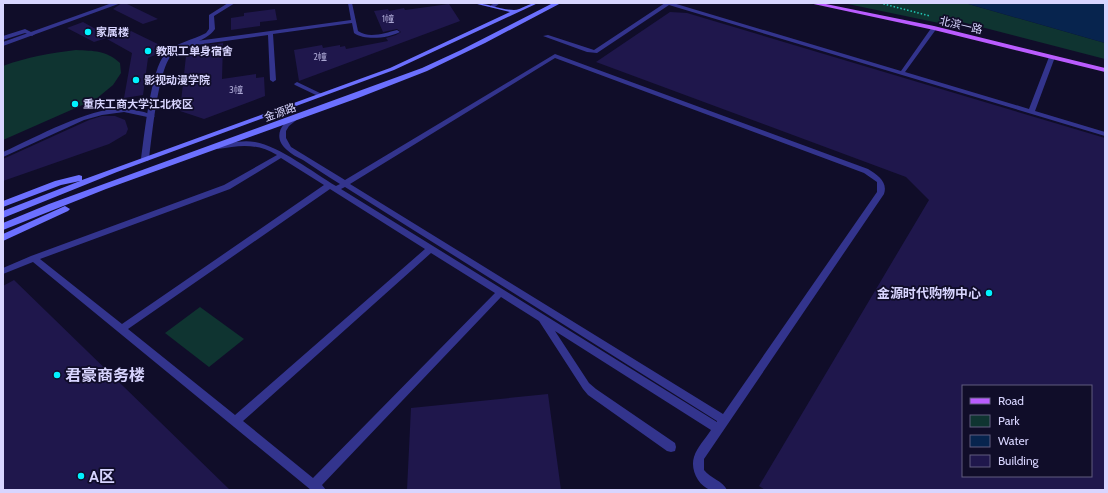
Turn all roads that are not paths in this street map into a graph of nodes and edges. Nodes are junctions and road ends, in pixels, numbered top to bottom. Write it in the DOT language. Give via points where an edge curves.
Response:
graph roads {
  1 [pos="118,3"];
  2 [pos="232,3"];
  3 [pos="350,3"];
  4 [pos="476,3"];
  5 [pos="535,3"];
  6 [pos="558,3"];
  7 [pos="668,3"];
  8 [pos="812,3"];
  9 [pos="832,3"];
  10 [pos="496,5"];
  11 [pos="516,12"];
  12 [pos="354,21"];
  13 [pos="934,28"];
  14 [pos="398,32"];
  15 [pos="270,33"];
  16 [pos="32,34"];
  17 [pos="546,36"];
  18 [pos="3,38"];
  19 [pos="3,44"];
  20 [pos="189,44"];
  21 [pos="1052,57"];
  22 [pos="1105,65"];
  23 [pos="1105,70"];
  24 [pos="902,73"];
  25 [pos="273,80"];
  26 [pos="297,84"];
  27 [pos="320,95"];
  28 [pos="1031,112"];
  29 [pos="152,116"];
  30 [pos="296,118"];
  31 [pos="1105,134"];
  32 [pos="215,147"];
  33 [pos="3,154"];
  34 [pos="282,155"];
  35 [pos="145,159"];
  36 [pos="114,170"];
  37 [pos="123,181"];
  38 [pos="345,184"];
  39 [pos="333,187"];
  40 [pos="3,204"];
  41 [pos="3,215"];
  42 [pos="3,227"];
  43 [pos="3,238"];
  44 [pos="431,249"];
  45 [pos="34,258"];
  46 [pos="3,271"];
  47 [pos="501,292"];
  48 [pos="528,297"];
  49 [pos="541,318"];
  50 [pos="122,329"];
  51 [pos="724,420"];
  52 [pos="235,421"];
  53 [pos="718,428"];
  54 [pos="671,447"];
  55 [pos="317,487"];
  56 [pos="721,490"];
  1 -- 16 [label="street"];
  2 -- 20 [label="street" via="211,16 212,30 208,34"];
  3 -- 12 [label="lane"];
  4 -- 10 [label="main road"];
  5 -- 11 [label="main road, 金源路"];
  6 -- 30 [label="main road, 金源路" via="407,77"];
  7 -- 17 [label="lane" via="595,52"];
  7 -- 24 [label="lane"];
  8 -- 13 [label="main road, 北滨一路"];
  9 -- 22 [label="main road, 北滨一路" via="963,30"];
  10 -- 11 [label="main road"];
  11 -- 27 [label="main road, 金源路" via="392,69"];
  12 -- 14 [label="lane" via="356,32 362,36"];
  12 -- 15 [label="lane"];
  13 -- 21 [label="main road, 北滨一路"];
  13 -- 24 [label="lane"];
  15 -- 20 [label="lane"];
  15 -- 25 [label="lane"];
  16 -- 18 [label="lane" via="25,31"];
  16 -- 19 [label="street"];
  20 -- 29 [label="street" via="173,51 163,62"];
  21 -- 23 [label="main road, 北滨一路"];
  21 -- 28 [label="lane"];
  24 -- 28 [label="lane"];
  26 -- 27 [label="lane"];
  27 -- 35 [label="main road, 金源路"];
  28 -- 31 [label="lane"];
  29 -- 33 [label="lane" via="125,109 95,115"];
  29 -- 35 [label="street"];
  30 -- 32 [label="main road, 金源路"];
  30 -- 38 [label="lane" via="284,126 282,131 288,148"];
  32 -- 34 [label="lane" via="255,143"];
  32 -- 37 [label="main road, 金源路"];
  34 -- 39 [label="lane"];
  34 -- 45 [label="lane" via="227,186"];
  35 -- 36 [label="main road, 金源路"];
  36 -- 40 [label="main road" via="58,183"];
  36 -- 41 [label="main road, 金源路"];
  37 -- 42 [label="main road, 金源路"];
  37 -- 43 [label="main road"];
  38 -- 39 [label="lane"];
  38 -- 48 [label="lane"];
  38 -- 51 [label="lane" via="555,56 866,171 880,181 881,192"];
  39 -- 44 [label="lane"];
  39 -- 50 [label="lane"];
  44 -- 47 [label="lane"];
  44 -- 52 [label="lane"];
  45 -- 46 [label="lane"];
  45 -- 50 [label="lane"];
  47 -- 49 [label="lane"];
  47 -- 55 [label="lane"];
  48 -- 49 [label="lane"];
  48 -- 51 [label="lane"];
  49 -- 53 [label="lane"];
  49 -- 54 [label="lane" via="592,392"];
  50 -- 52 [label="lane"];
  51 -- 53 [label="lane"];
  52 -- 55 [label="lane"];
  53 -- 56 [label="lane" via="699,458 697,468 700,476"];
}
